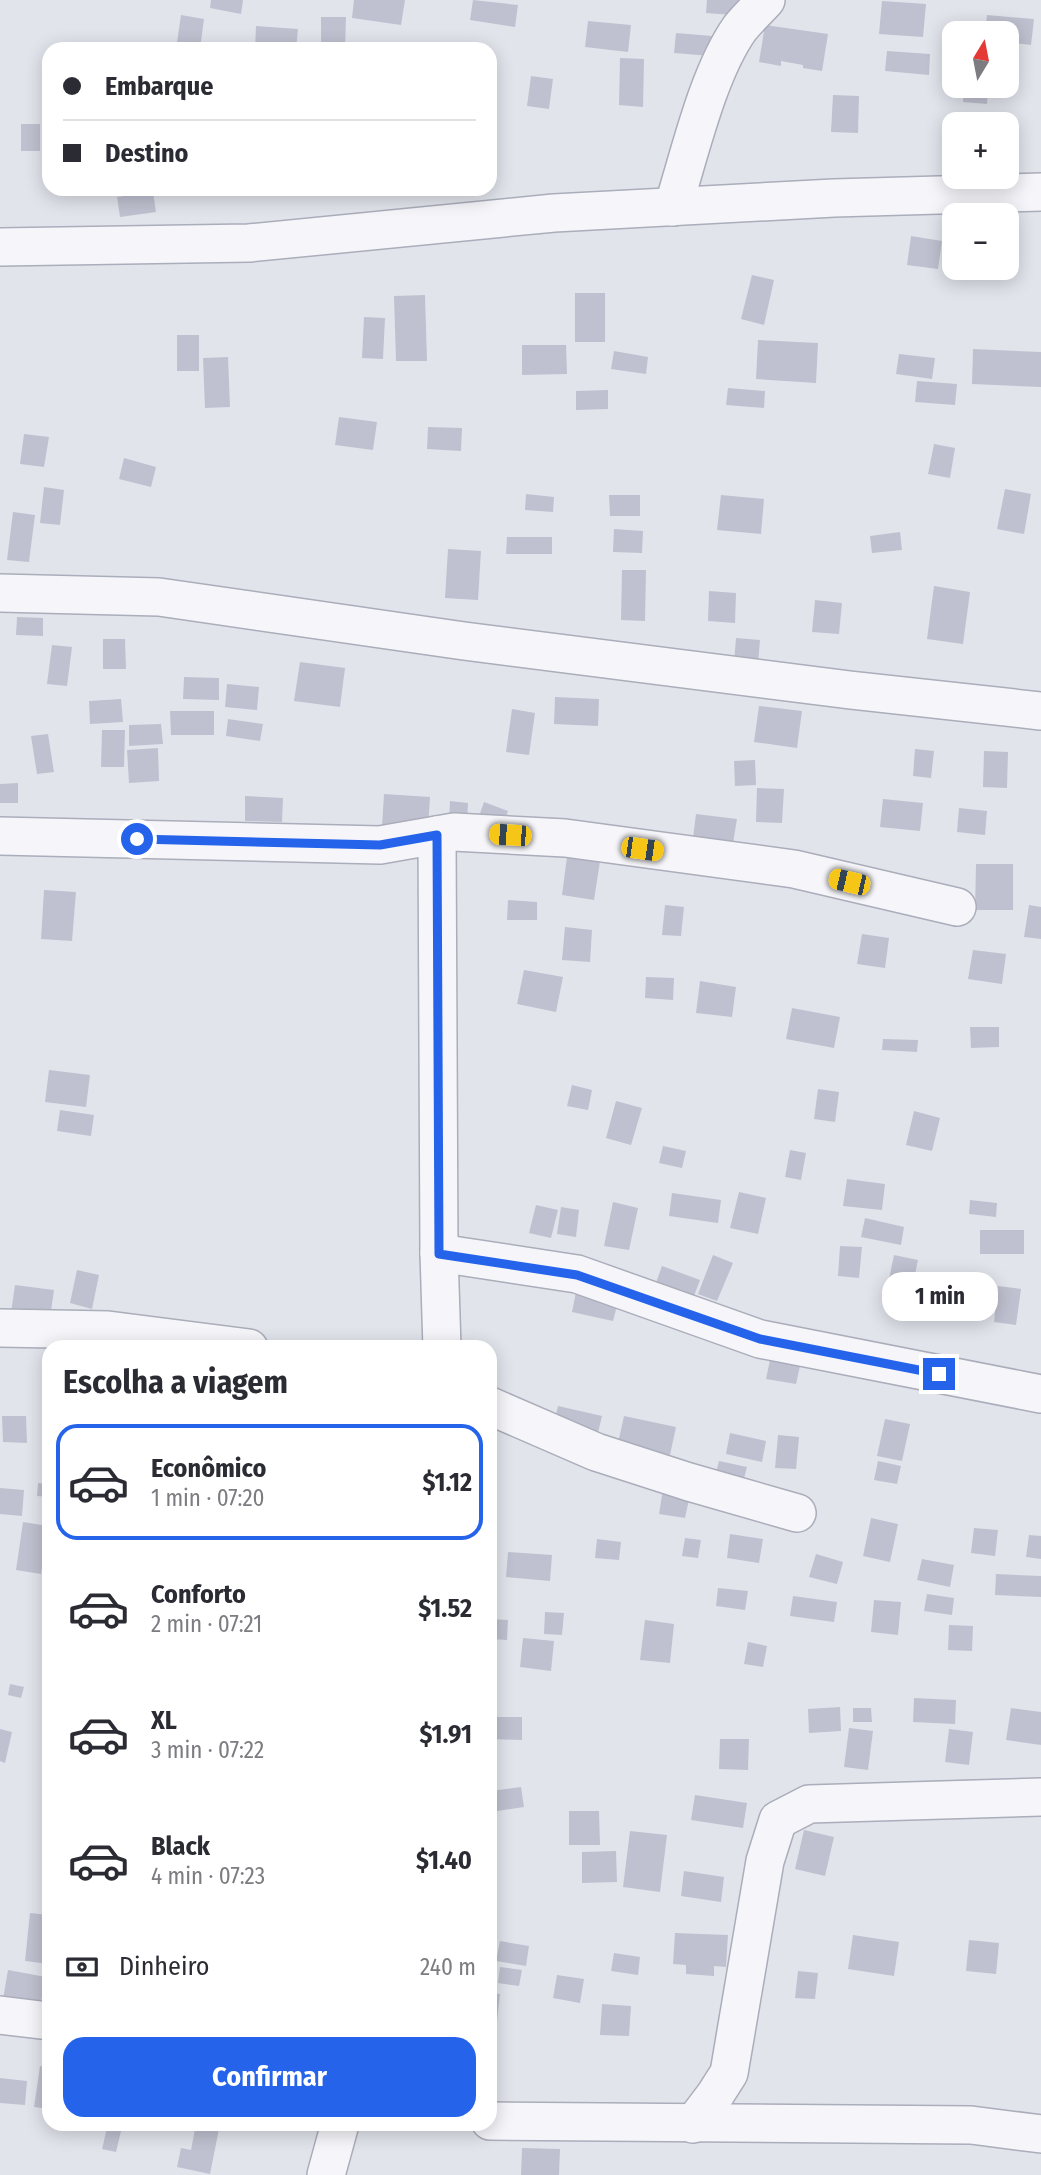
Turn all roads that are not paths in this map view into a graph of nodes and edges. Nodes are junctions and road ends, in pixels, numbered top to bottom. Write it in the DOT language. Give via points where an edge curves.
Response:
graph roads {
  1 [pos="766,0"];
  2 [pos="1041,192"];
  3 [pos="673,207"];
  4 [pos="0,247"];
  5 [pos="0,593"];
  6 [pos="1041,711"];
  7 [pos="437,835"];
  8 [pos="0,836"];
  9 [pos="957,906"];
  10 [pos="439,1254"];
  11 [pos="0,1328"];
  12 [pos="186,1340"];
  13 [pos="442,1340"];
  14 [pos="1041,1394"];
  15 [pos="497,1409"];
  16 [pos="797,1513"];
  17 [pos="1041,1797"];
  18 [pos="0,2015"];
  19 [pos="42,2020"];
  20 [pos="497,2121"];
  21 [pos="693,2124"];
  22 [pos="338,2131"];
  23 [pos="1041,2134"];
  24 [pos="326,2175"];
  1 -- 3 [label="street" via="741,27 722,61"];
  2 -- 3 [label="street"];
  3 -- 4 [label="street" via="554,213 249,243"];
  5 -- 6 [label="street" via="159,597 464,641"];
  7 -- 8 [label="street" via="380,845"];
  7 -- 9 [label="street" via="565,838 794,869"];
  7 -- 10 [label="street"];
  10 -- 13 [label="street"];
  10 -- 14 [label="street" via="577,1275 760,1339"];
  11 -- 12 [label="street" via="108,1330"];
  15 -- 16 [label="street" via="596,1452"];
  17 -- 21 [label="street" via="809,1804 778,1820 765,1861 729,2073"];
  18 -- 19 [label="street"];
  20 -- 21 [label="street"];
  21 -- 23 [label="street" via="971,2125"];
  22 -- 24 [label="street"];
}
